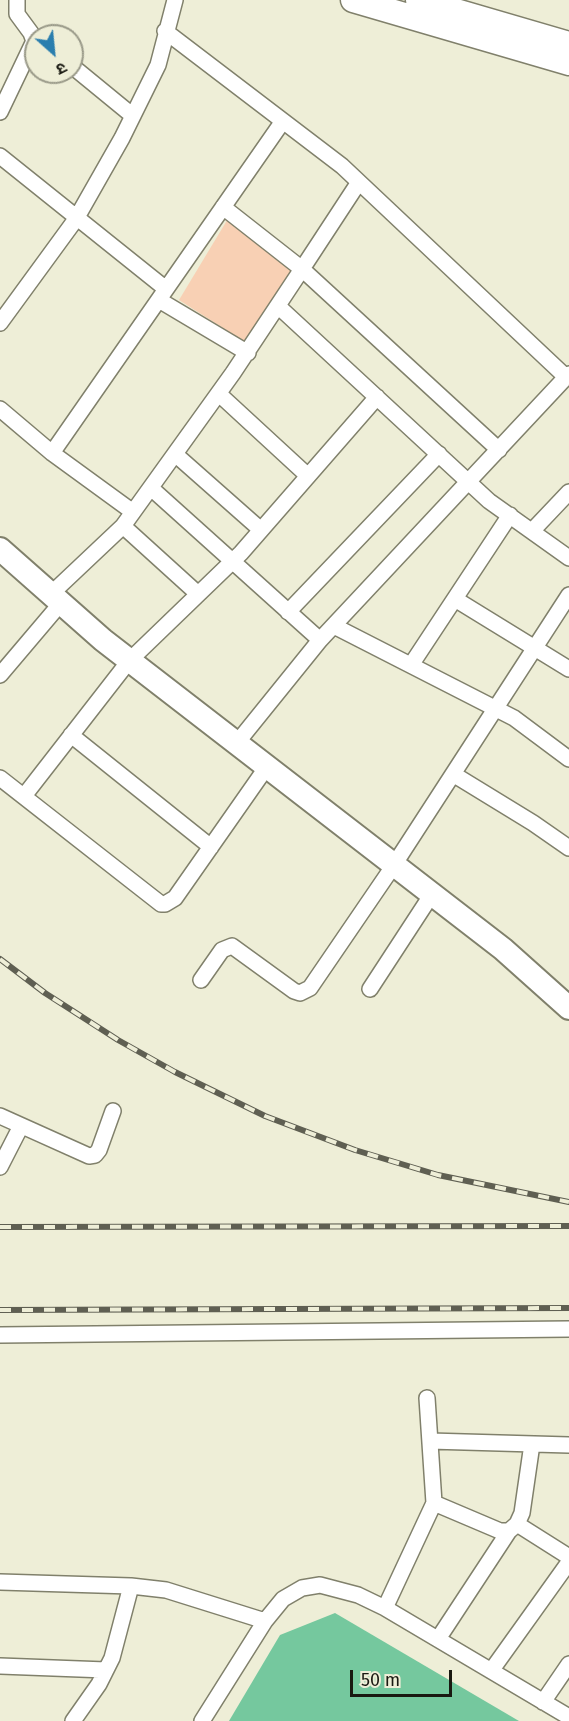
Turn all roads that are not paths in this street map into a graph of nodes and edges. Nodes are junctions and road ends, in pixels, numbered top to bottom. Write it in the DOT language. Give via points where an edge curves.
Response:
graph roads {
  1 [pos="17,0"];
  2 [pos="175,0"];
  3 [pos="353,0"];
  4 [pos="417,0"];
  5 [pos="25,24"];
  6 [pos="165,31"];
  7 [pos="569,44"];
  8 [pos="24,62"];
  9 [pos="569,63"];
  10 [pos="84,76"];
  11 [pos="0,112"];
  12 [pos="133,116"];
  13 [pos="283,121"];
  14 [pos="0,156"];
  15 [pos="359,182"];
  16 [pos="223,207"];
  17 [pos="76,219"];
  18 [pos="303,269"];
  19 [pos="163,294"];
  20 [pos="279,307"];
  21 [pos="0,323"];
  22 [pos="248,352"];
  23 [pos="568,376"];
  24 [pos="219,393"];
  25 [pos="377,397"];
  26 [pos="0,409"];
  27 [pos="499,450"];
  28 [pos="52,453"];
  29 [pos="175,454"];
  30 [pos="439,454"];
  31 [pos="308,476"];
  32 [pos="469,482"];
  33 [pos="151,488"];
  34 [pos="569,492"];
  35 [pos="134,512"];
  36 [pos="510,515"];
  37 [pos="123,526"];
  38 [pos="261,530"];
  39 [pos="532,531"];
  40 [pos="0,549"];
  41 [pos="569,558"];
  42 [pos="232,562"];
  43 [pos="198,594"];
  44 [pos="569,595"];
  45 [pos="56,599"];
  46 [pos="455,599"];
  47 [pos="288,612"];
  48 [pos="333,626"];
  49 [pos="320,640"];
  50 [pos="537,648"];
  51 [pos="129,661"];
  52 [pos="411,665"];
  53 [pos="569,669"];
  54 [pos="0,674"];
  55 [pos="496,708"];
  56 [pos="71,735"];
  57 [pos="236,744"];
  58 [pos="569,759"];
  59 [pos="266,768"];
  60 [pos="453,774"];
  61 [pos="0,778"];
  62 [pos="24,796"];
  63 [pos="211,847"];
  64 [pos="569,848"];
  65 [pos="394,865"];
  66 [pos="432,894"];
  67 [pos="201,980"];
  68 [pos="370,989"];
  69 [pos="567,1001"];
  70 [pos="113,1111"];
  71 [pos="0,1116"];
  72 [pos="21,1126"];
  73 [pos="0,1167"];
  74 [pos="569,1329"];
  75 [pos="0,1335"];
  76 [pos="427,1398"];
  77 [pos="430,1441"];
  78 [pos="532,1444"];
  79 [pos="569,1445"];
  80 [pos="434,1503"];
  81 [pos="513,1528"];
  82 [pos="569,1559"];
  83 [pos="0,1582"];
  84 [pos="131,1586"];
  85 [pos="385,1608"];
  86 [pos="265,1621"];
  87 [pos="438,1639"];
  88 [pos="569,1664"];
  89 [pos="0,1666"];
  90 [pos="106,1670"];
  91 [pos="492,1671"];
  92 [pos="543,1702"];
  93 [pos="569,1717"];
  94 [pos="73,1721"];
  95 [pos="202,1721"];
  1 -- 5 [label="street" via="17,14"];
  2 -- 6 [label="street"];
  3 -- 9 [label="main road"];
  4 -- 7 [label="main road"];
  6 -- 12 [label="street" via="158,65"];
  6 -- 13 [label="street"];
  8 -- 11 [label="street"];
  10 -- 12 [label="street"];
  12 -- 17 [label="street"];
  13 -- 15 [label="street"];
  13 -- 16 [label="street"];
  14 -- 17 [label="street"];
  15 -- 18 [label="street"];
  15 -- 23 [label="street"];
  16 -- 18 [label="street"];
  16 -- 19 [label="street"];
  17 -- 19 [label="street"];
  17 -- 21 [label="street"];
  18 -- 20 [label="street"];
  18 -- 27 [label="street"];
  19 -- 22 [label="street"];
  19 -- 28 [label="street"];
  20 -- 22 [label="street"];
  20 -- 25 [label="street"];
  22 -- 24 [label="street"];
  23 -- 27 [label="street"];
  24 -- 29 [label="street"];
  24 -- 31 [label="street"];
  25 -- 30 [label="street"];
  25 -- 31 [label="street"];
  26 -- 28 [label="street"];
  27 -- 32 [label="street"];
  28 -- 35 [label="street"];
  29 -- 33 [label="street"];
  29 -- 38 [label="street"];
  30 -- 32 [label="street"];
  30 -- 47 [label="street"];
  31 -- 38 [label="street"];
  32 -- 36 [label="street"];
  32 -- 48 [label="street"];
  33 -- 35 [label="street"];
  33 -- 42 [label="street"];
  34 -- 39 [label="street"];
  35 -- 37 [label="street"];
  36 -- 39 [label="street"];
  36 -- 46 [label="street"];
  37 -- 43 [label="street"];
  37 -- 45 [label="street"];
  38 -- 42 [label="street"];
  39 -- 41 [label="street"];
  40 -- 45 [label="street"];
  42 -- 43 [label="street"];
  42 -- 47 [label="street"];
  43 -- 51 [label="street"];
  44 -- 50 [label="street"];
  45 -- 51 [label="street"];
  45 -- 54 [label="street"];
  46 -- 50 [label="street"];
  46 -- 52 [label="street"];
  47 -- 49 [label="street"];
  48 -- 49 [label="street"];
  48 -- 52 [label="street"];
  49 -- 57 [label="street"];
  50 -- 53 [label="street"];
  50 -- 55 [label="street"];
  51 -- 56 [label="street"];
  51 -- 57 [label="street"];
  52 -- 55 [label="street"];
  55 -- 58 [label="street"];
  55 -- 60 [label="street"];
  56 -- 62 [label="street"];
  56 -- 63 [label="street"];
  57 -- 59 [label="street"];
  59 -- 63 [label="street"];
  59 -- 65 [label="street"];
  60 -- 64 [label="street"];
  60 -- 65 [label="street"];
  61 -- 62 [label="street"];
  62 -- 63 [label="street" via="160,904 175,898"];
  65 -- 66 [label="street"];
  65 -- 67 [label="street" via="306,992 294,991 232,946 222,950"];
  66 -- 68 [label="street"];
  66 -- 69 [label="street"];
  70 -- 72 [label="street" via="99,1150 89,1156"];
  71 -- 72 [label="street"];
  72 -- 73 [label="street"];
  74 -- 75 [label="street"];
  76 -- 77 [label="street"];
  77 -- 78 [label="street"];
  77 -- 80 [label="street"];
  78 -- 79 [label="street"];
  78 -- 81 [label="street" via="522,1513"];
  80 -- 81 [label="street" via="500,1531"];
  80 -- 85 [label="street"];
  81 -- 82 [label="street"];
  81 -- 87 [label="street"];
  82 -- 91 [label="street"];
  83 -- 84 [label="street"];
  84 -- 86 [label="street" via="166,1590"];
  84 -- 90 [label="street"];
  85 -- 86 [label="street" via="358,1595 320,1585 302,1588 283,1599"];
  85 -- 87 [label="street"];
  86 -- 95 [label="street"];
  87 -- 91 [label="street"];
  88 -- 92 [label="street"];
  89 -- 90 [label="street"];
  90 -- 94 [label="street"];
  91 -- 92 [label="street"];
  92 -- 93 [label="street"];
}
